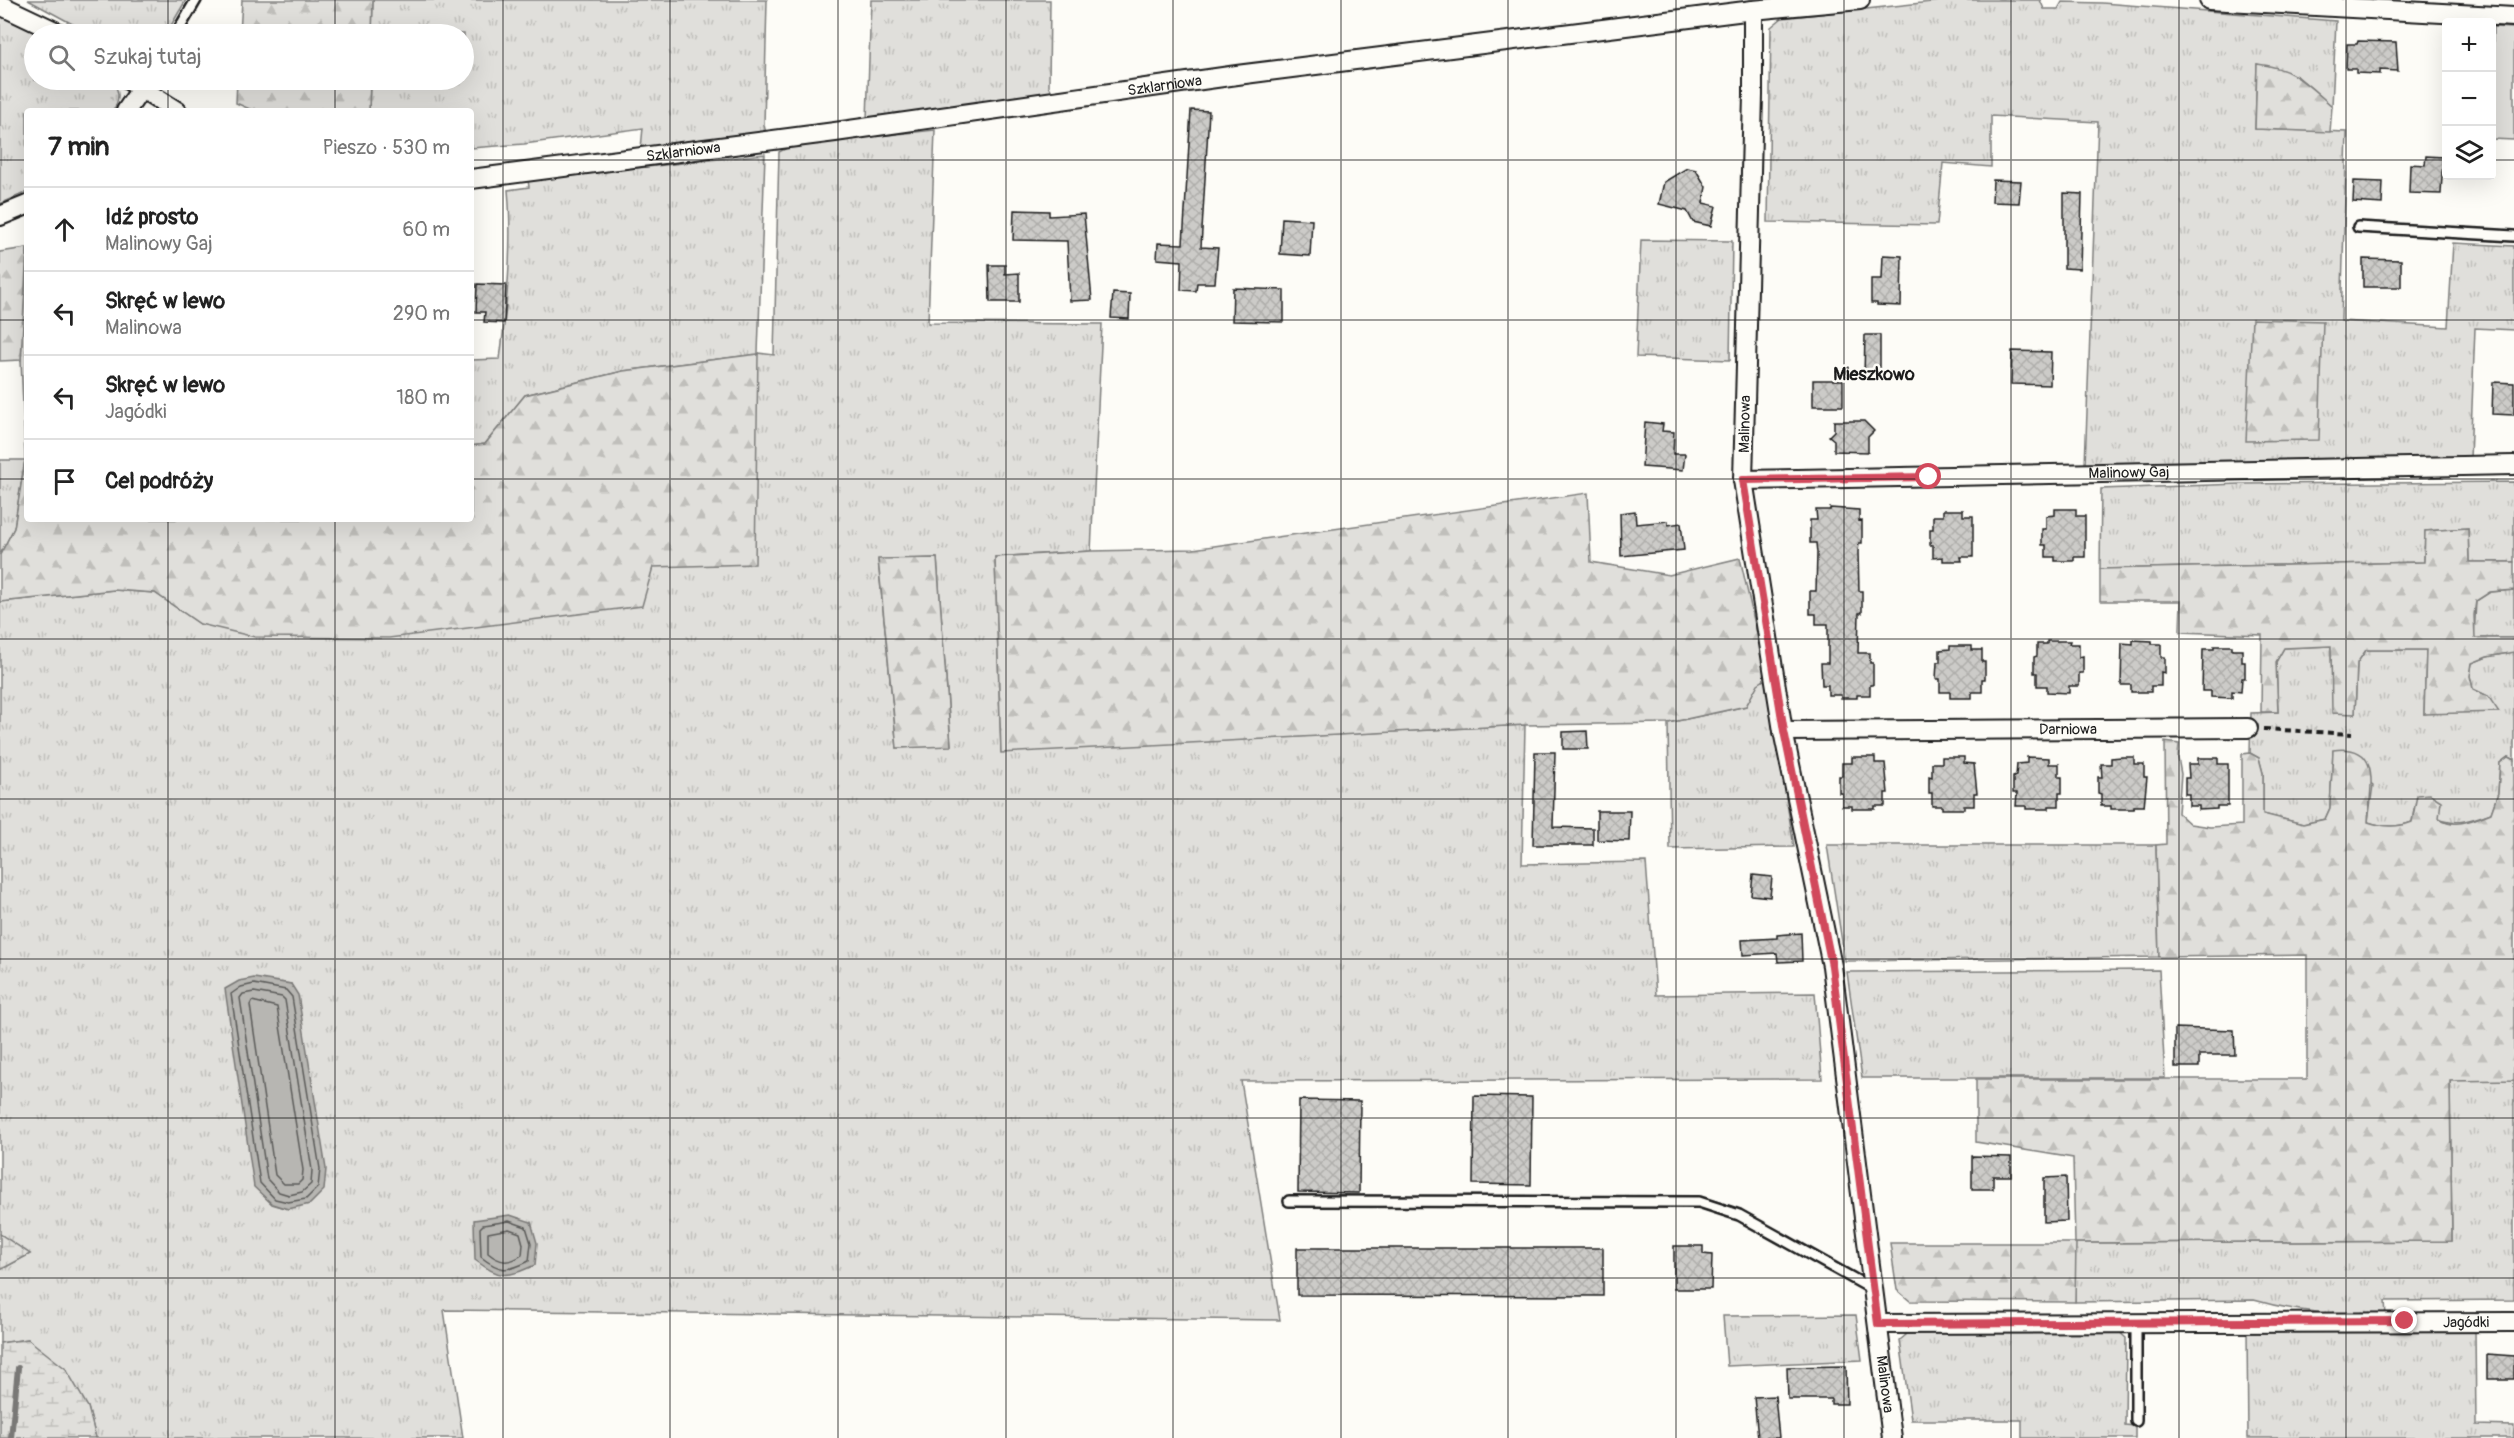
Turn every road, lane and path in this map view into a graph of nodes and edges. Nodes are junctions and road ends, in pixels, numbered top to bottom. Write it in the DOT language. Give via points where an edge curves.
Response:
graph roads {
  1 [pos="196,0"];
  2 [pos="1860,0"];
  3 [pos="2209,0"];
  4 [pos="2265,2"];
  5 [pos="1798,3"];
  6 [pos="0,6"];
  7 [pos="1753,10"];
  8 [pos="2514,17"];
  9 [pos="40,24"];
  10 [pos="182,24"];
  11 [pos="136,90"];
  12 [pos="148,90"];
  13 [pos="127,108"];
  14 [pos="173,108"];
  15 [pos="474,179"];
  16 [pos="24,206"];
  17 [pos="0,216"];
  18 [pos="2358,226"];
  19 [pos="2514,236"];
  20 [pos="2514,465"];
  21 [pos="1743,480"];
  22 [pos="2248,728"];
  23 [pos="1784,731"];
  24 [pos="2352,734"];
  25 [pos="1289,1201"];
  26 [pos="1874,1290"];
  27 [pos="2136,1322"];
  28 [pos="2514,1322"];
  29 [pos="1878,1324"];
  30 [pos="2136,1421"];
  31 [pos="1892,1438"];
  1 -- 10 [label="lane"];
  2 -- 5 [label="street, Szklarniowa"];
  3 -- 4 [label="street"];
  4 -- 8 [label="street"];
  5 -- 7 [label="street, Szklarniowa"];
  6 -- 9 [label="street"];
  7 -- 15 [label="street, Szklarniowa"];
  7 -- 21 [label="street, Malinowa"];
  11 -- 13 [label="street"];
  12 -- 14 [label="street"];
  16 -- 17 [label="street"];
  18 -- 19 [label="lane"];
  20 -- 21 [label="street, Malinowy Gaj"];
  21 -- 23 [label="street, Malinowa"];
  22 -- 23 [label="street, Darniowa"];
  22 -- 24 [label="path"];
  23 -- 26 [label="street, Malinowa" via="1832,966"];
  25 -- 26 [label="lane" via="1699,1202 1738,1215"];
  26 -- 29 [label="street, Malinowa"];
  27 -- 28 [label="street, Jagódki"];
  27 -- 29 [label="street, Jagódki"];
  27 -- 30 [label="lane"];
  29 -- 31 [label="street, Malinowa"];
}
